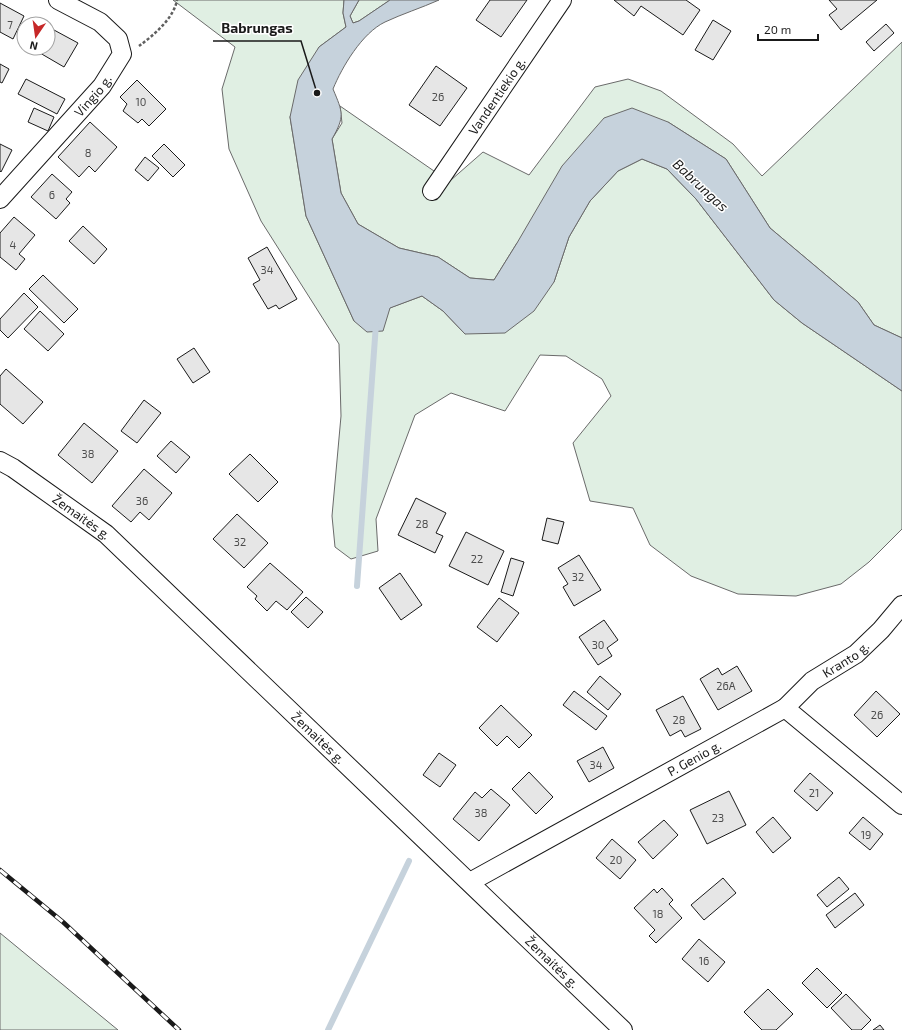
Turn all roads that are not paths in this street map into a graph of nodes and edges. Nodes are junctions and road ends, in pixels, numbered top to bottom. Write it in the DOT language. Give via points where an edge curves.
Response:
graph roads {
  1 [pos="58,0"];
  2 [pos="562,0"];
  3 [pos="432,191"];
  4 [pos="0,199"];
  5 [pos="0,461"];
  6 [pos="902,605"];
  7 [pos="785,708"];
  8 [pos="902,805"];
  9 [pos="470,882"];
  10 [pos="623,1030"];
  1 -- 4 [label="street, Vingio g." via="100,22 118,39 122,54 102,86"];
  2 -- 3 [label="street, Vandentiekio g."];
  5 -- 9 [label="street, Žemaitės g." via="106,534"];
  6 -- 7 [label="street, Kranto g." via="856,654 812,681"];
  7 -- 8 [label="street"];
  7 -- 9 [label="street, P. Genio g."];
  9 -- 10 [label="street, Žemaitės g."];
}
